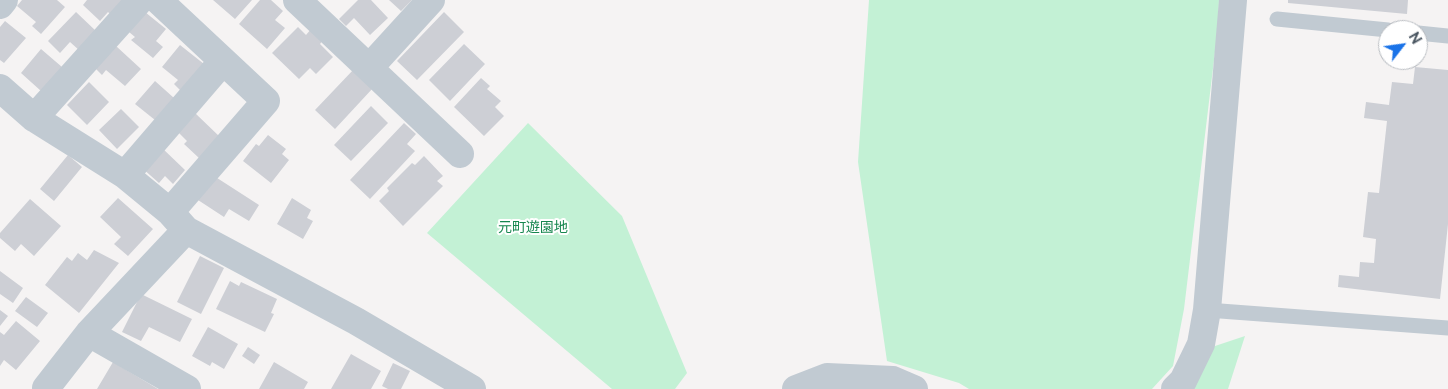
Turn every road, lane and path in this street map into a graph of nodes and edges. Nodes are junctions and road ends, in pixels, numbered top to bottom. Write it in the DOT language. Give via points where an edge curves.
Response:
graph roads {
  1 [pos="4,0"];
  2 [pos="140,0"];
  3 [pos="158,0"];
  4 [pos="297,0"];
  5 [pos="431,0"];
  6 [pos="1233,0"];
  7 [pos="0,5"];
  8 [pos="1277,19"];
  9 [pos="1378,29"];
  10 [pos="1428,34"];
  11 [pos="1448,36"];
  12 [pos="223,61"];
  13 [pos="369,68"];
  14 [pos="0,88"];
  15 [pos="34,118"];
  16 [pos="460,154"];
  17 [pos="125,175"];
  18 [pos="178,221"];
  19 [pos="1207,310"];
  20 [pos="1448,328"];
  21 [pos="89,333"];
  22 [pos="46,389"];
  23 [pos="187,389"];
  24 [pos="472,389"];
  25 [pos="796,389"];
  26 [pos="914,389"];
  27 [pos="1175,389"];
  1 -- 7 [label="street"];
  2 -- 15 [label="street"];
  3 -- 12 [label="street"];
  4 -- 13 [label="street"];
  5 -- 13 [label="street"];
  6 -- 19 [label="street"];
  8 -- 9 [label="lane"];
  10 -- 11 [label="lane"];
  12 -- 17 [label="street"];
  12 -- 18 [label="street" via="266,101"];
  13 -- 16 [label="street"];
  14 -- 15 [label="street"];
  15 -- 17 [label="street"];
  17 -- 18 [label="street"];
  18 -- 21 [label="street"];
  18 -- 24 [label="street"];
  19 -- 20 [label="lane"];
  19 -- 27 [label="street" via="1201,344 1183,381"];
  21 -- 22 [label="street"];
  21 -- 23 [label="street"];
  25 -- 26 [label="street" via="827,377 893,380"];
}
